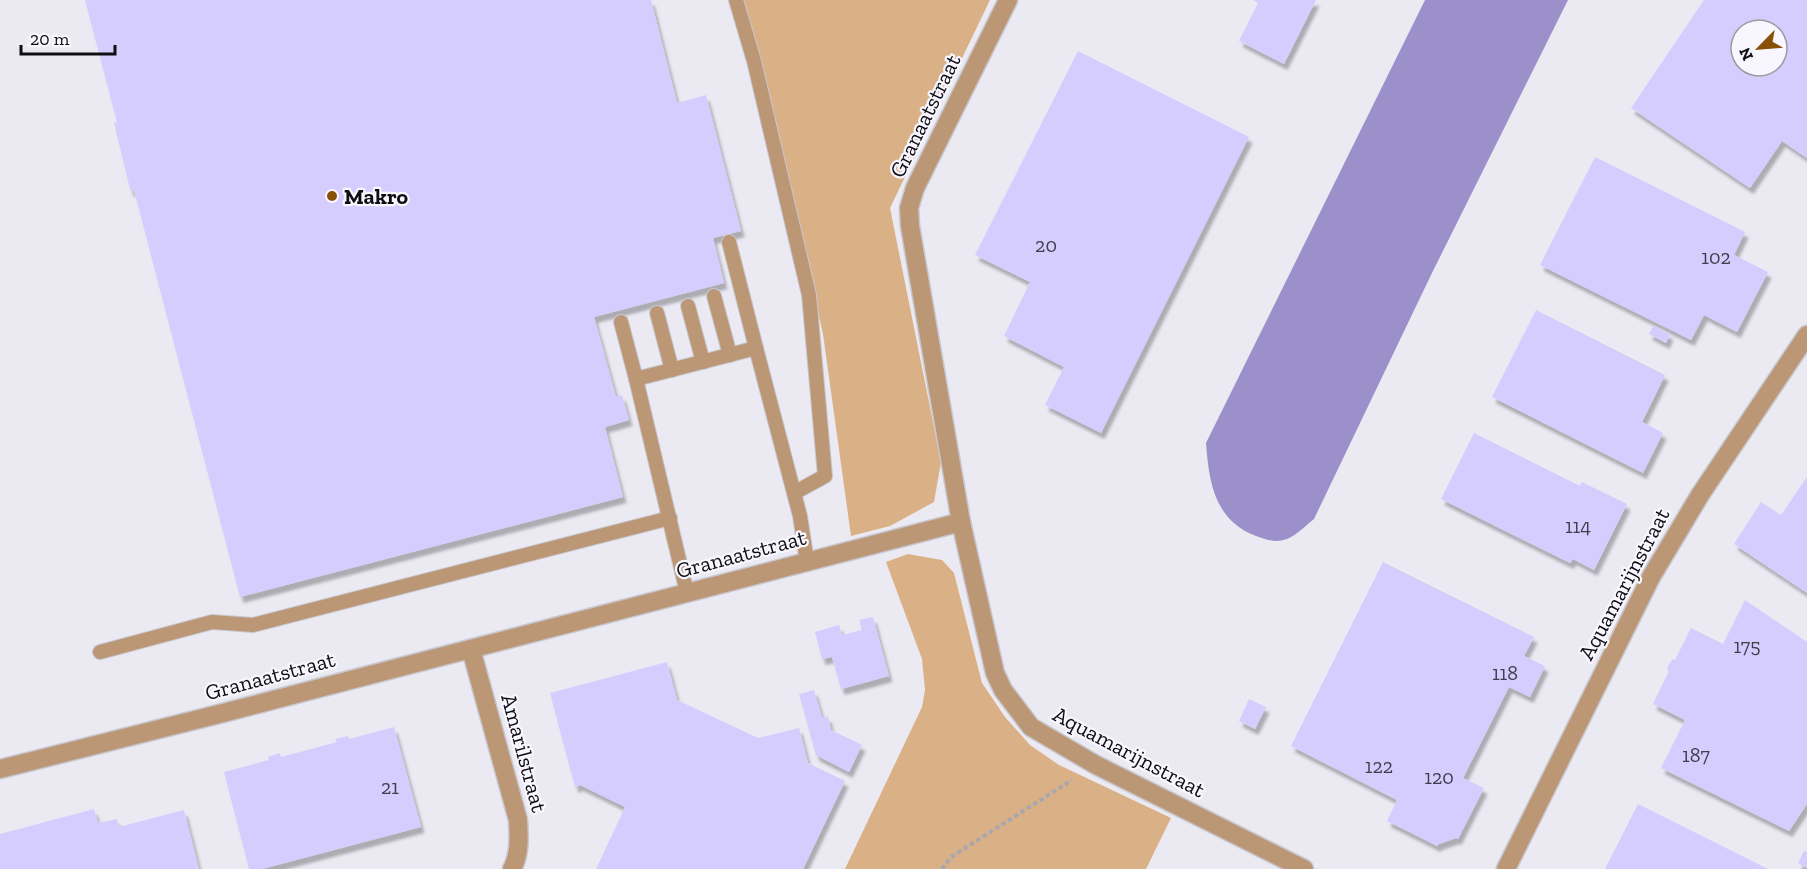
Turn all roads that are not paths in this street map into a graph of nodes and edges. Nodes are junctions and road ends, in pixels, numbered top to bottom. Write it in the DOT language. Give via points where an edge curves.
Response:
graph roads {
  1 [pos="736,0"];
  2 [pos="1008,0"];
  3 [pos="729,242"];
  4 [pos="714,296"];
  5 [pos="688,306"];
  6 [pos="657,313"];
  7 [pos="621,322"];
  8 [pos="1807,335"];
  9 [pos="756,348"];
  10 [pos="730,355"];
  11 [pos="703,362"];
  12 [pos="672,370"];
  13 [pos="636,379"];
  14 [pos="794,493"];
  15 [pos="670,518"];
  16 [pos="961,522"];
  17 [pos="807,562"];
  18 [pos="687,593"];
  19 [pos="471,649"];
  20 [pos="100,651"];
  21 [pos="0,769"];
  22 [pos="512,869"];
  23 [pos="1304,869"];
  24 [pos="1506,869"];
  1 -- 14 [label="lane" via="809,295 825,476"];
  2 -- 16 [label="street, Granaatstraat" via="909,208"];
  3 -- 9 [label="lane"];
  4 -- 10 [label="lane"];
  5 -- 11 [label="lane"];
  6 -- 12 [label="lane"];
  7 -- 13 [label="lane"];
  8 -- 24 [label="street, Aquamarijnstraat" via="1700,495 1652,577"];
  9 -- 10 [label="lane"];
  9 -- 14 [label="lane"];
  10 -- 11 [label="lane"];
  11 -- 12 [label="lane"];
  12 -- 13 [label="lane"];
  13 -- 15 [label="lane"];
  14 -- 17 [label="lane"];
  15 -- 18 [label="lane"];
  15 -- 20 [label="lane" via="253,625 212,622"];
  16 -- 17 [label="street, Granaatstraat"];
  16 -- 23 [label="street, Aquamarijnstraat" via="995,673 1031,727 1096,765"];
  17 -- 18 [label="street, Granaatstraat"];
  18 -- 19 [label="street, Granaatstraat"];
  19 -- 21 [label="street, Granaatstraat"];
  19 -- 22 [label="street, Amarilstraat" via="518,820 519,841"];
}
